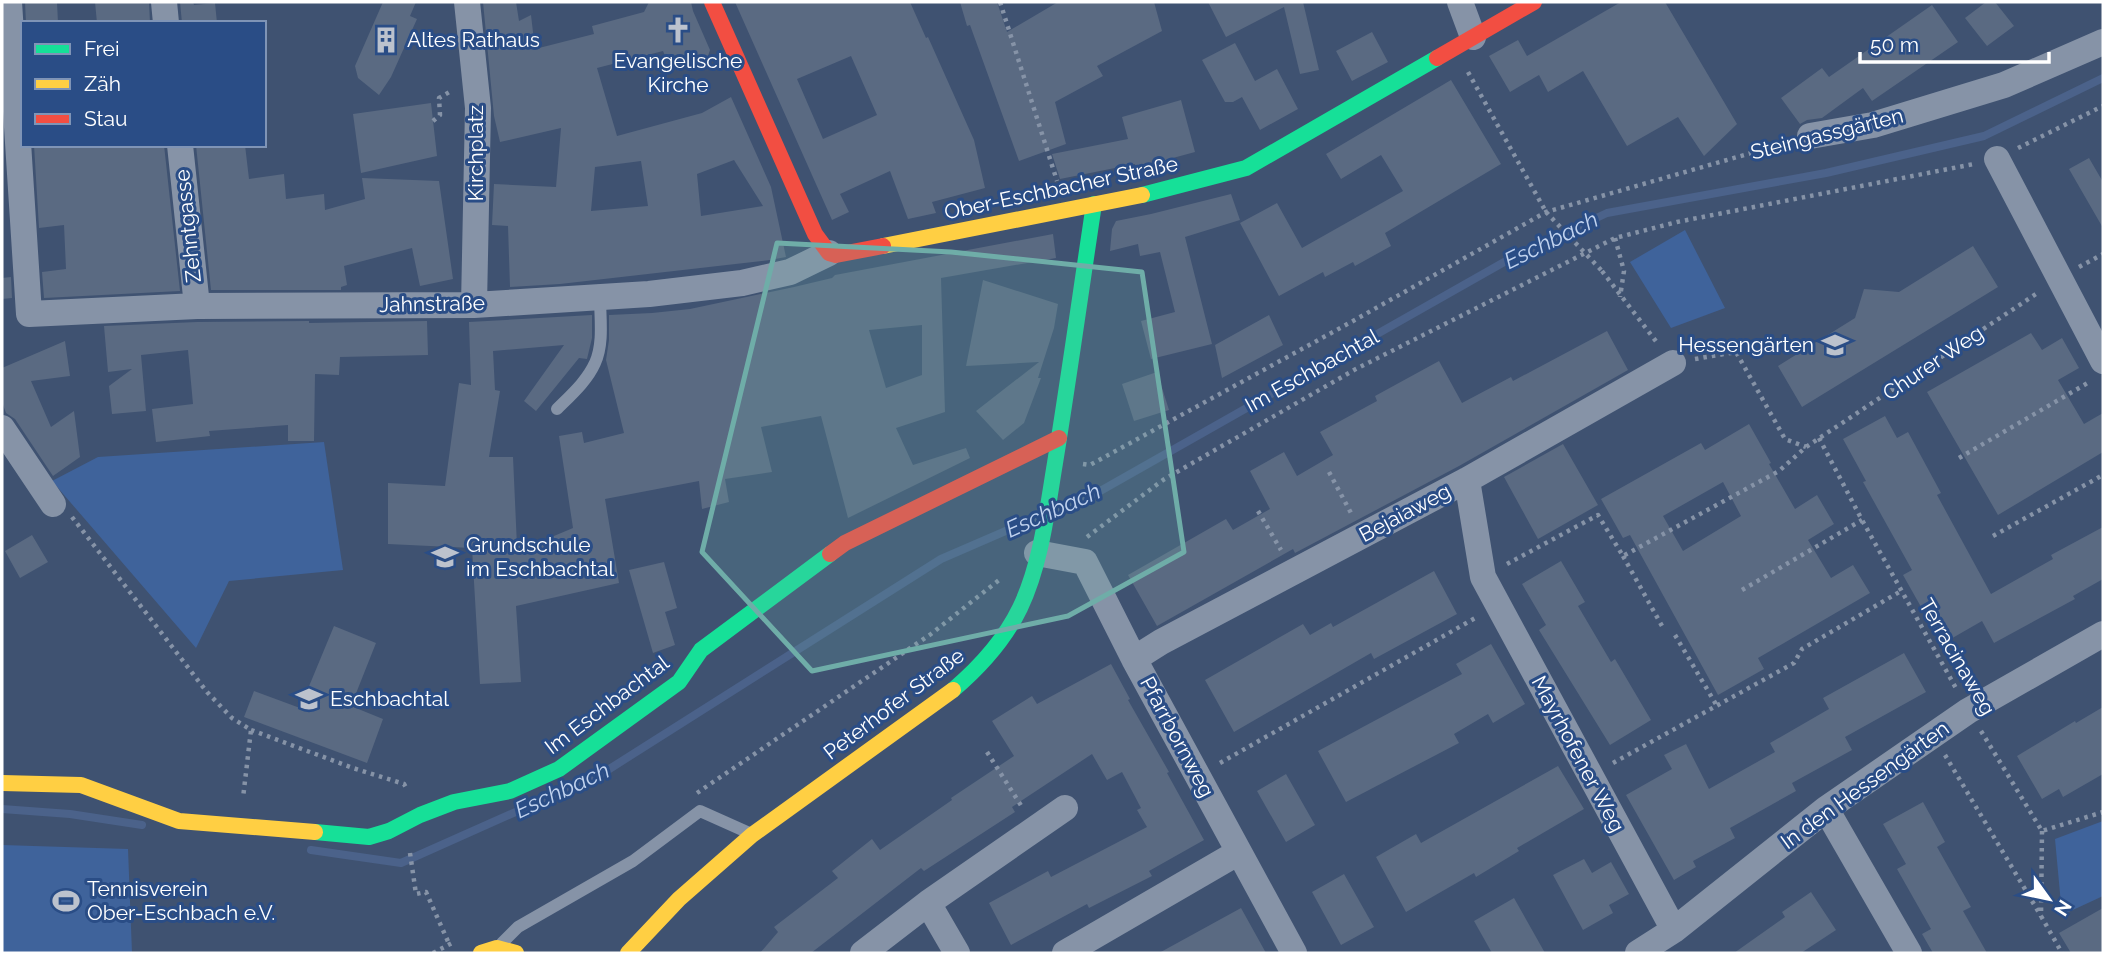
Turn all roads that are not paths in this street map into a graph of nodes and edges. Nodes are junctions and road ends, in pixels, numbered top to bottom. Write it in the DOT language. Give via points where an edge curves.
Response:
graph roads {
  1 [pos="9,2"];
  2 [pos="164,2"];
  3 [pos="467,2"];
  4 [pos="712,2"];
  5 [pos="1460,2"];
  6 [pos="1534,2"];
  7 [pos="166,21"];
  8 [pos="2103,42"];
  9 [pos="1464,43"];
  10 [pos="1810,136"];
  11 [pos="180,147"];
  12 [pos="1997,159"];
  13 [pos="1094,204"];
  14 [pos="829,253"];
  15 [pos="600,297"];
  16 [pos="474,305"];
  17 [pos="197,306"];
  18 [pos="1673,363"];
  19 [pos="2097,371"];
  20 [pos="557,409"];
  21 [pos="2,428"];
  22 [pos="1059,438"];
  23 [pos="1467,480"];
  24 [pos="53,504"];
  25 [pos="1037,553"];
  26 [pos="2103,634"];
  27 [pos="1134,659"];
  28 [pos="2,783"];
  29 [pos="1065,808"];
  30 [pos="1826,809"];
  31 [pos="752,835"];
  32 [pos="1239,852"];
  33 [pos="928,903"];
  34 [pos="1674,930"];
  35 [pos="497,948"];
  36 [pos="481,953"];
  37 [pos="516,953"];
  38 [pos="628,953"];
  39 [pos="863,953"];
  40 [pos="957,953"];
  41 [pos="1065,953"];
  42 [pos="1294,953"];
  43 [pos="1638,953"];
  44 [pos="1909,953"];
  1 -- 17 [label="street, Jahnstraße" via="29,314"];
  2 -- 7 [label="street"];
  3 -- 16 [label="street, Kirchplatz" via="478,108"];
  4 -- 14 [label="street" via="815,233"];
  5 -- 9 [label="street"];
  6 -- 9 [label="street, Ober-Eschbacher Straße"];
  8 -- 10 [label="street, Steingassgärten" via="2004,85 1873,125"];
  9 -- 13 [label="street, Ober-Eschbacher Straße" via="1246,168"];
  11 -- 17 [label="street, Zehntgasse"];
  12 -- 19 [label="street" via="2060,278"];
  13 -- 14 [label="street, Ober-Eschbacher Straße" via="848,254"];
  13 -- 22 [label="street, Peterhofer Straße"];
  14 -- 15 [label="street, Jahnstraße" via="790,272 743,283"];
  15 -- 16 [label="street, Jahnstraße"];
  15 -- 20 [label="lane" via="596,362"];
  16 -- 17 [label="street, Jahnstraße"];
  18 -- 23 [label="street, Bejaiaweg"];
  21 -- 24 [label="street"];
  22 -- 25 [label="street, Peterhofer Straße"];
  22 -- 28 [label="street, Im Eschbachtal" via="845,543 701,650 679,682 559,769 510,790 454,802 389,831 369,837 178,821 81,785"];
  23 -- 27 [label="street, Bejaiaweg"];
  23 -- 34 [label="street, Mayrhofener Weg" via="1483,578"];
  25 -- 27 [label="street, Pfarrbornweg" via="1084,562"];
  25 -- 31 [label="street, Peterhofer Straße" via="1021,606 977,671"];
  26 -- 30 [label="street, In den Hessengärten" via="1968,711"];
  27 -- 32 [label="street, Pfarrbornweg"];
  29 -- 33 [label="street"];
  30 -- 34 [label="street, In den Hessengärten"];
  30 -- 44 [label="street"];
  31 -- 35 [label="lane" via="700,811 633,861 518,927"];
  31 -- 38 [label="street, Peterhofer Straße" via="679,899"];
  32 -- 41 [label="street"];
  32 -- 42 [label="street, Pfarrbornweg"];
  33 -- 39 [label="street"];
  33 -- 40 [label="street"];
  34 -- 43 [label="street, In den Hessengärten"];
  35 -- 36 [label="street"];
  35 -- 37 [label="street"];
}
